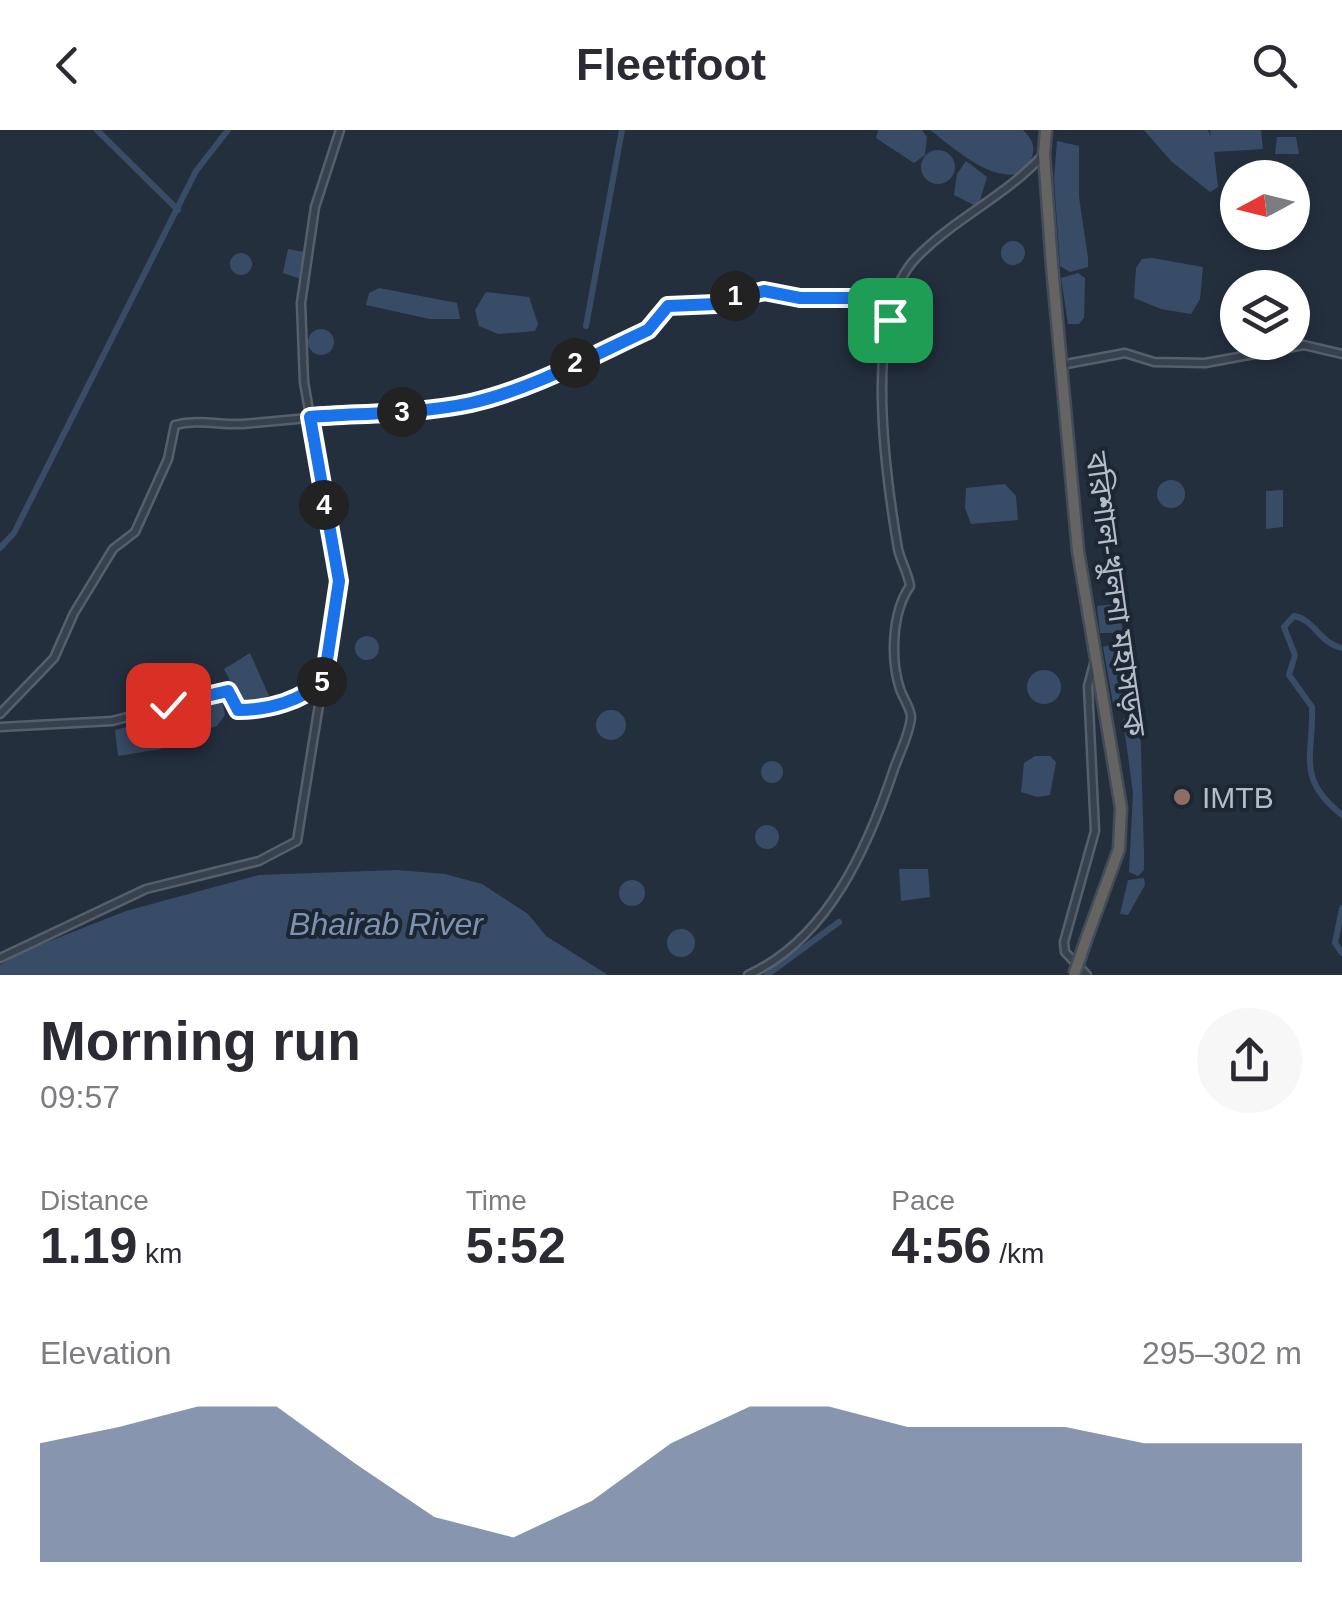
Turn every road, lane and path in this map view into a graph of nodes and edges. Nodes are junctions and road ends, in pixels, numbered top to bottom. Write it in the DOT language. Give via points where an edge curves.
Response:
graph roads {
  1 [pos="340,130"];
  2 [pos="1046,130"];
  3 [pos="1044,154"];
  4 [pos="892,298"];
  5 [pos="1342,354"];
  6 [pos="1061,365"];
  7 [pos="310,417"];
  8 [pos="1097,654"];
  9 [pos="324,680"];
  10 [pos="0,714"];
  11 [pos="0,727"];
  12 [pos="0,958"];
  13 [pos="748,975"];
  14 [pos="1074,975"];
  15 [pos="1087,975"];
  1 -- 7 [label="street" via="315,207 301,303"];
  2 -- 3 [label="highway, বরিশাল-খুলনা মহাসড়ক"];
  3 -- 4 [label="street" via="912,260"];
  3 -- 6 [label="highway, বরিশাল-খুলনা মহাসড়ক"];
  4 -- 7 [label="street" via="800,298 764,291 716,304 680,304 662,310 648,330 502,393 403,412"];
  4 -- 13 [label="street" via="882,443 899,553 909,576 896,609 897,674 911,716 870,834 840,892 805,934"];
  5 -- 6 [label="street" via="1304,345 1204,364 1154,362 1126,353"];
  6 -- 8 [label="highway, বরিশাল-খুলনা মহাসড়ক" via="1078,551"];
  7 -- 9 [label="street" via="339,581"];
  7 -- 10 [label="street" via="175,425 168,459 136,532 114,550 54,658"];
  8 -- 14 [label="highway, বরিশাল-খুলনা মহাসড়ক, bridge" via="1121,808 1118,849"];
  8 -- 15 [label="street" via="1088,686 1095,830 1064,942"];
  9 -- 11 [label="street" via="296,699 249,710 238,710 228,691 112,721"];
  9 -- 12 [label="street" via="292,848 146,889"];
}
